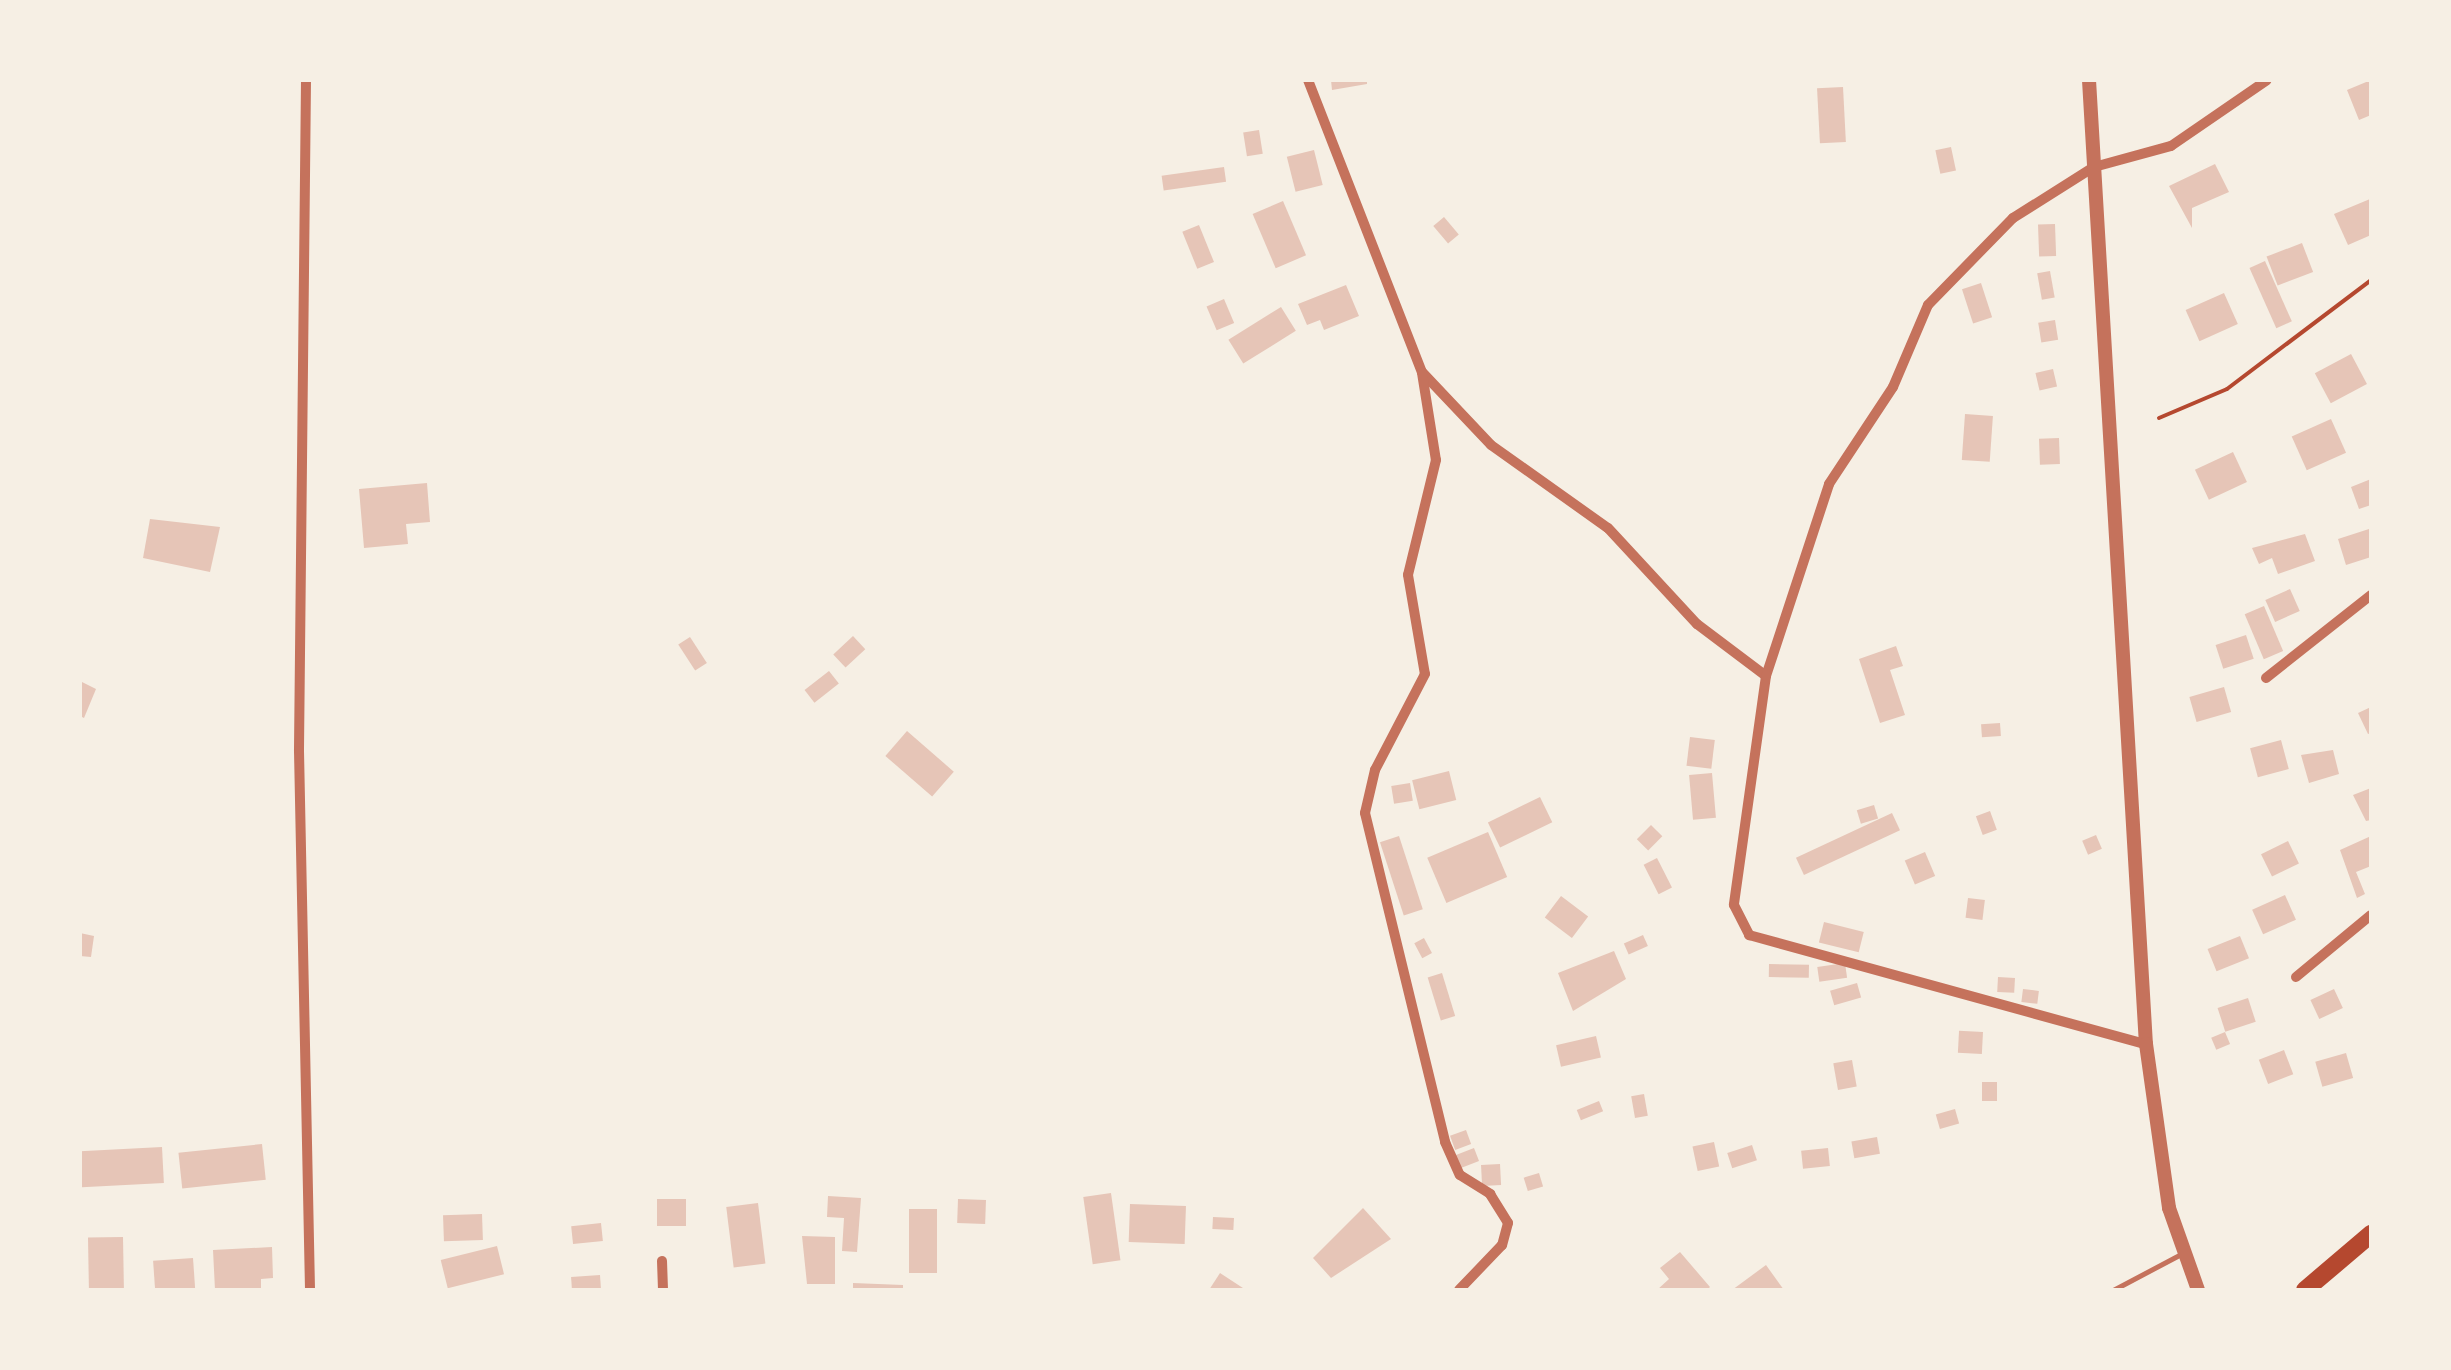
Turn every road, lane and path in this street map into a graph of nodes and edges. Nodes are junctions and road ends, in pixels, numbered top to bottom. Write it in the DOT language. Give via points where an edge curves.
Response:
graph roads {
  1 [pos="306,80"];
  2 [pos="1308,80"];
  3 [pos="2090,80"];
  4 [pos="2268,80"];
  5 [pos="2094,167"];
  6 [pos="2371,280"];
  7 [pos="1422,372"];
  8 [pos="2159,418"];
  9 [pos="2371,595"];
  10 [pos="1766,676"];
  11 [pos="2266,678"];
  12 [pos="2371,915"];
  13 [pos="2296,978"];
  14 [pos="2146,1044"];
  15 [pos="2371,1234"];
  16 [pos="2182,1254"];
  17 [pos="662,1262"];
  18 [pos="310,1290"];
  19 [pos="663,1290"];
  20 [pos="1459,1290"];
  21 [pos="2113,1290"];
  22 [pos="2198,1290"];
  23 [pos="2305,1290"];
  1 -- 18 [label="street" via="299,752"];
  2 -- 7 [label="street"];
  3 -- 5 [label="street"];
  4 -- 5 [label="street" via="2171,146"];
  5 -- 10 [label="street" via="2012,218 1928,305 1893,387 1829,484"];
  5 -- 14 [label="street"];
  6 -- 8 [label="path" via="2228,389"];
  7 -- 10 [label="street" via="1491,445 1608,528 1697,624"];
  7 -- 20 [label="street" via="1436,460 1408,582 1426,674 1375,770 1366,813 1446,1142 1460,1175 1490,1194 1508,1223 1502,1244"];
  9 -- 11 [label="street"];
  10 -- 14 [label="street" via="1734,906 1749,935"];
  12 -- 13 [label="street"];
  14 -- 16 [label="street"];
  15 -- 23 [label="main road"];
  16 -- 21 [label="lane"];
  16 -- 22 [label="street"];
  17 -- 19 [label="street"];
}
